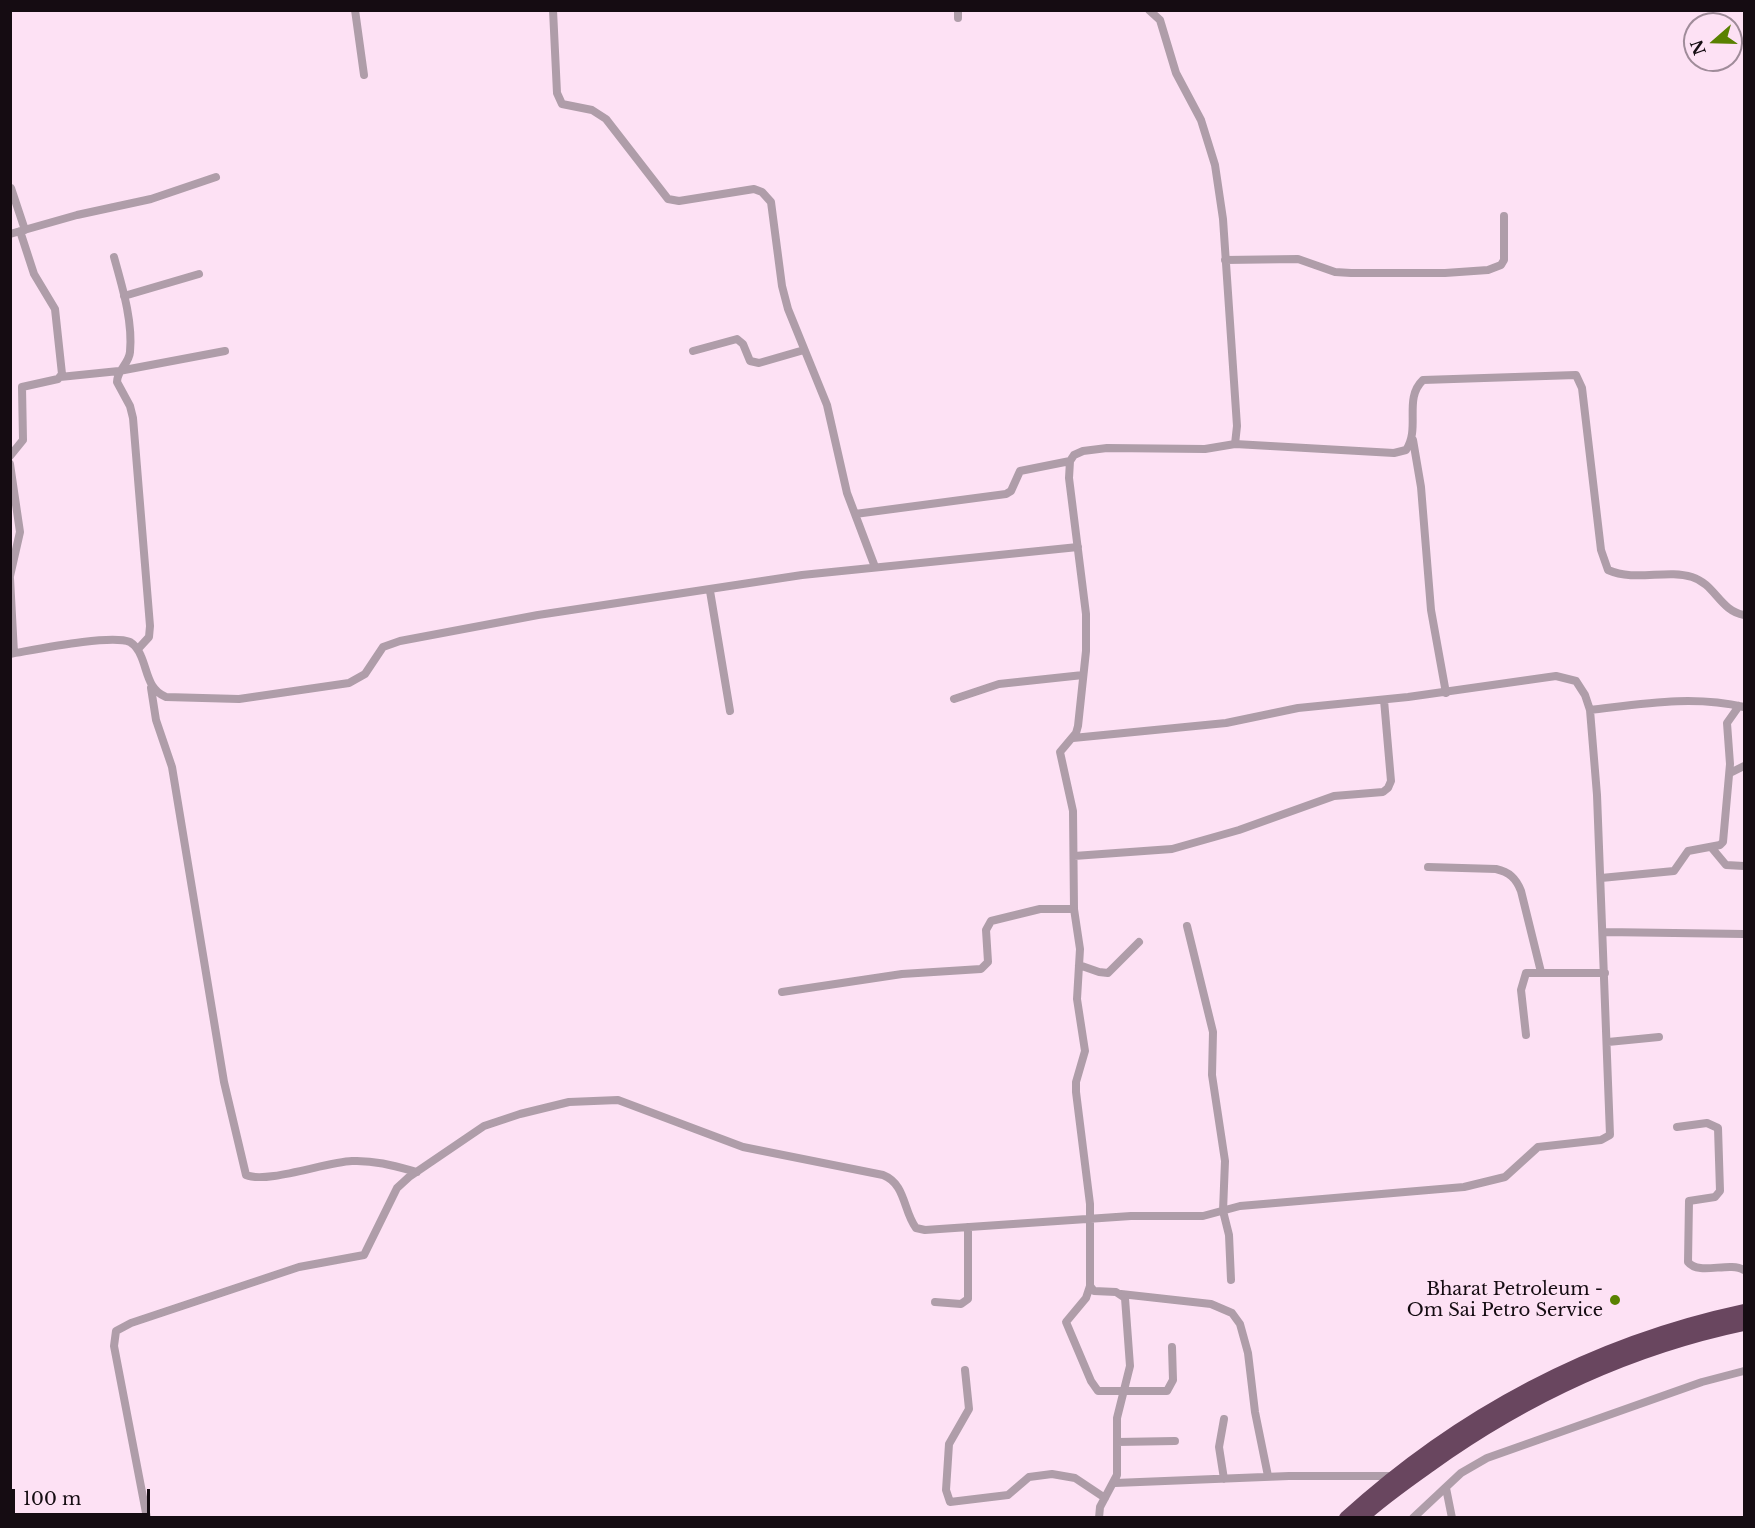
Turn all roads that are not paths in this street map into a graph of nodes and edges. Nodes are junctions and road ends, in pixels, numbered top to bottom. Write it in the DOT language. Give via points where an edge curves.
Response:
graph roads {
  1 [pos="356,10"];
  2 [pos="553,10"];
  3 [pos="1149,10"];
  4 [pos="364,75"];
  5 [pos="216,177"];
  6 [pos="11,188"];
  7 [pos="1504,216"];
  8 [pos="23,231"];
  9 [pos="10,234"];
  10 [pos="114,257"];
  11 [pos="1225,260"];
  12 [pos="199,274"];
  13 [pos="124,296"];
  14 [pos="804,350"];
  15 [pos="225,351"];
  16 [pos="693,351"];
  17 [pos="119,371"];
  18 [pos="60,377"];
  19 [pos="1413,440"];
  20 [pos="1235,444"];
  21 [pos="10,456"];
  22 [pos="1070,461"];
  23 [pos="10,464"];
  24 [pos="855,514"];
  25 [pos="1078,548"];
  26 [pos="876,567"];
  27 [pos="10,577"];
  28 [pos="710,591"];
  29 [pos="1744,615"];
  30 [pos="138,648"];
  31 [pos="12,654"];
  32 [pos="1083,675"];
  33 [pos="150,684"];
  34 [pos="1446,693"];
  35 [pos="954,699"];
  36 [pos="1384,700"];
  37 [pos="1742,706"];
  38 [pos="1590,710"];
  39 [pos="730,711"];
  40 [pos="1072,738"];
  41 [pos="1744,766"];
  42 [pos="1730,773"];
  43 [pos="1711,847"];
  44 [pos="1074,856"];
  45 [pos="1744,866"];
  46 [pos="1428,867"];
  47 [pos="1601,878"];
  48 [pos="1074,909"];
  49 [pos="1187,926"];
  50 [pos="1604,932"];
  51 [pos="1744,934"];
  52 [pos="1139,942"];
  53 [pos="1079,965"];
  54 [pos="1541,972"];
  55 [pos="1605,973"];
  56 [pos="782,993"];
  57 [pos="1526,1035"];
  58 [pos="1659,1037"];
  59 [pos="1608,1042"];
  60 [pos="1677,1127"];
  61 [pos="417,1172"];
  62 [pos="1223,1211"];
  63 [pos="1090,1219"];
  64 [pos="968,1227"];
  65 [pos="1744,1270"];
  66 [pos="1231,1280"];
  67 [pos="1090,1286"];
  68 [pos="1121,1294"];
  69 [pos="935,1302"];
  70 [pos="1744,1311"];
  71 [pos="1744,1324"];
  72 [pos="1172,1347"];
  73 [pos="965,1370"];
  74 [pos="1744,1371"];
  75 [pos="1125,1392"];
  76 [pos="1224,1419"];
  77 [pos="1175,1441"];
  78 [pos="1117,1442"];
  79 [pos="1268,1476"];
  80 [pos="1392,1476"];
  81 [pos="1224,1479"];
  82 [pos="1115,1483"];
  83 [pos="1446,1488"];
  84 [pos="1105,1498"];
  85 [pos="147,1518"];
  86 [pos="1099,1518"];
  87 [pos="1346,1518"];
  88 [pos="1361,1518"];
  89 [pos="1413,1518"];
  90 [pos="1452,1518"];
  1 -- 4 [label="street"];
  2 -- 14 [label="street" via="557,93 562,104 592,110 606,119 668,199 679,201 744,189 768,197 782,286"];
  3 -- 11 [label="street" via="1160,20 1176,73 1201,120 1212,154 1221,200"];
  5 -- 8 [label="street" via="151,199"];
  6 -- 8 [label="street"];
  7 -- 11 [label="street" via="1504,260 1502,266 1488,270 1342,273 1298,259"];
  8 -- 9 [label="street"];
  8 -- 18 [label="street" via="34,274 55,309"];
  10 -- 13 [label="street"];
  11 -- 20 [label="street"];
  12 -- 13 [label="street"];
  13 -- 17 [label="street" via="130,353"];
  14 -- 16 [label="street" via="759,363 750,361 737,339"];
  14 -- 24 [label="street" via="827,405"];
  15 -- 17 [label="street"];
  17 -- 18 [label="street"];
  17 -- 30 [label="street" via="117,382 133,418 146,557 150,632"];
  18 -- 21 [label="street" via="22,387 23,440"];
  19 -- 20 [label="street" via="1406,450 1380,454"];
  19 -- 29 [label="street" via="1413,398 1416,387 1424,380 1576,375 1582,388 1601,550 1608,570 1628,576 1692,576 1729,610"];
  19 -- 34 [label="street" via="1421,487 1431,610"];
  20 -- 22 [label="street" via="1205,449 1094,449 1074,455"];
  22 -- 24 [label="street" via="1020,471 1006,494"];
  22 -- 25 [label="street"];
  23 -- 27 [label="street" via="20,531"];
  24 -- 26 [label="street"];
  25 -- 26 [label="street"];
  25 -- 32 [label="street" via="1086,614"];
  26 -- 28 [label="street"];
  27 -- 31 [label="street"];
  28 -- 33 [label="street" via="538,615 400,641 383,646 365,674 349,683 239,699 166,697 157,694"];
  28 -- 39 [label="street"];
  30 -- 31 [label="street" via="130,642 101,640"];
  30 -- 33 [label="street"];
  32 -- 35 [label="street" via="999,684"];
  32 -- 40 [label="street" via="1078,726"];
  33 -- 61 [label="street" via="156,720 172,767 219,1057 246,1175 262,1177 350,1161 376,1161"];
  34 -- 36 [label="street"];
  34 -- 38 [label="street" via="1556,676 1576,681"];
  36 -- 40 [label="street" via="1298,708 1214,725"];
  36 -- 44 [label="street" via="1392,781 1383,792 1334,796 1172,849"];
  37 -- 38 [label="street" via="1693,699"];
  37 -- 42 [label="street" via="1727,723"];
  38 -- 47 [label="street"];
  40 -- 44 [label="street" via="1060,752 1074,811"];
  41 -- 42 [label="street"];
  42 -- 43 [label="street" via="1724,837 1720,845"];
  43 -- 45 [label="street" via="1726,865"];
  43 -- 47 [label="street" via="1688,851 1674,871"];
  44 -- 48 [label="street"];
  46 -- 54 [label="street" via="1504,871 1515,879"];
  47 -- 50 [label="street"];
  48 -- 53 [label="street"];
  48 -- 56 [label="street" via="1032,910 991,921 986,930 988,962 981,969 902,974"];
  49 -- 62 [label="street" via="1213,1032 1212,1075 1226,1161"];
  50 -- 51 [label="street"];
  50 -- 55 [label="street"];
  52 -- 53 [label="street" via="1108,973"];
  53 -- 63 [label="street" via="1077,999 1085,1051 1076,1092"];
  54 -- 55 [label="street"];
  54 -- 57 [label="street" via="1526,973 1521,982"];
  55 -- 59 [label="street"];
  58 -- 59 [label="street"];
  59 -- 62 [label="street" via="1611,1128 1607,1139 1538,1147 1505,1177 1464,1187 1240,1206"];
  60 -- 65 [label="street" via="1707,1123 1718,1128 1720,1191 1715,1197 1689,1201 1688,1262 1697,1268"];
  61 -- 64 [label="street" via="470,1133 499,1120 569,1102 618,1100 743,1148 883,1175 897,1183 916,1228"];
  61 -- 85 [label="street" via="397,1188 364,1255 309,1264 249,1282 116,1331 114,1346"];
  62 -- 63 [label="street" via="1203,1216"];
  62 -- 66 [label="street" via="1228,1228"];
  63 -- 64 [label="street"];
  63 -- 67 [label="street"];
  64 -- 69 [label="street" via="968,1299 956,1304"];
  67 -- 68 [label="street" via="1099,1292"];
  67 -- 75 [label="street" via="1082,1303 1068,1317 1067,1328 1098,1391"];
  68 -- 75 [label="street" via="1127,1304 1130,1366"];
  68 -- 79 [label="street" via="1211,1304 1232,1313 1240,1324 1248,1353"];
  70 -- 80 [label="highway" via="1642,1338 1548,1378 1496,1407"];
  71 -- 88 [label="highway" via="1645,1350 1507,1413 1382,1498"];
  72 -- 75 [label="street" via="1172,1387 1161,1392"];
  73 -- 84 [label="street" via="969,1409 949,1444 946,1490 950,1502 1008,1495 1029,1477 1052,1474 1075,1478"];
  74 -- 83 [label="street" via="1702,1382 1487,1458 1461,1473"];
  75 -- 78 [label="street"];
  76 -- 81 [label="street" via="1219,1447"];
  77 -- 78 [label="street"];
  78 -- 82 [label="street"];
  79 -- 80 [label="street"];
  79 -- 81 [label="street"];
  80 -- 87 [label="highway"];
  81 -- 82 [label="street"];
  82 -- 84 [label="street"];
  83 -- 89 [label="street"];
  83 -- 90 [label="street"];
  84 -- 86 [label="street"];
}
